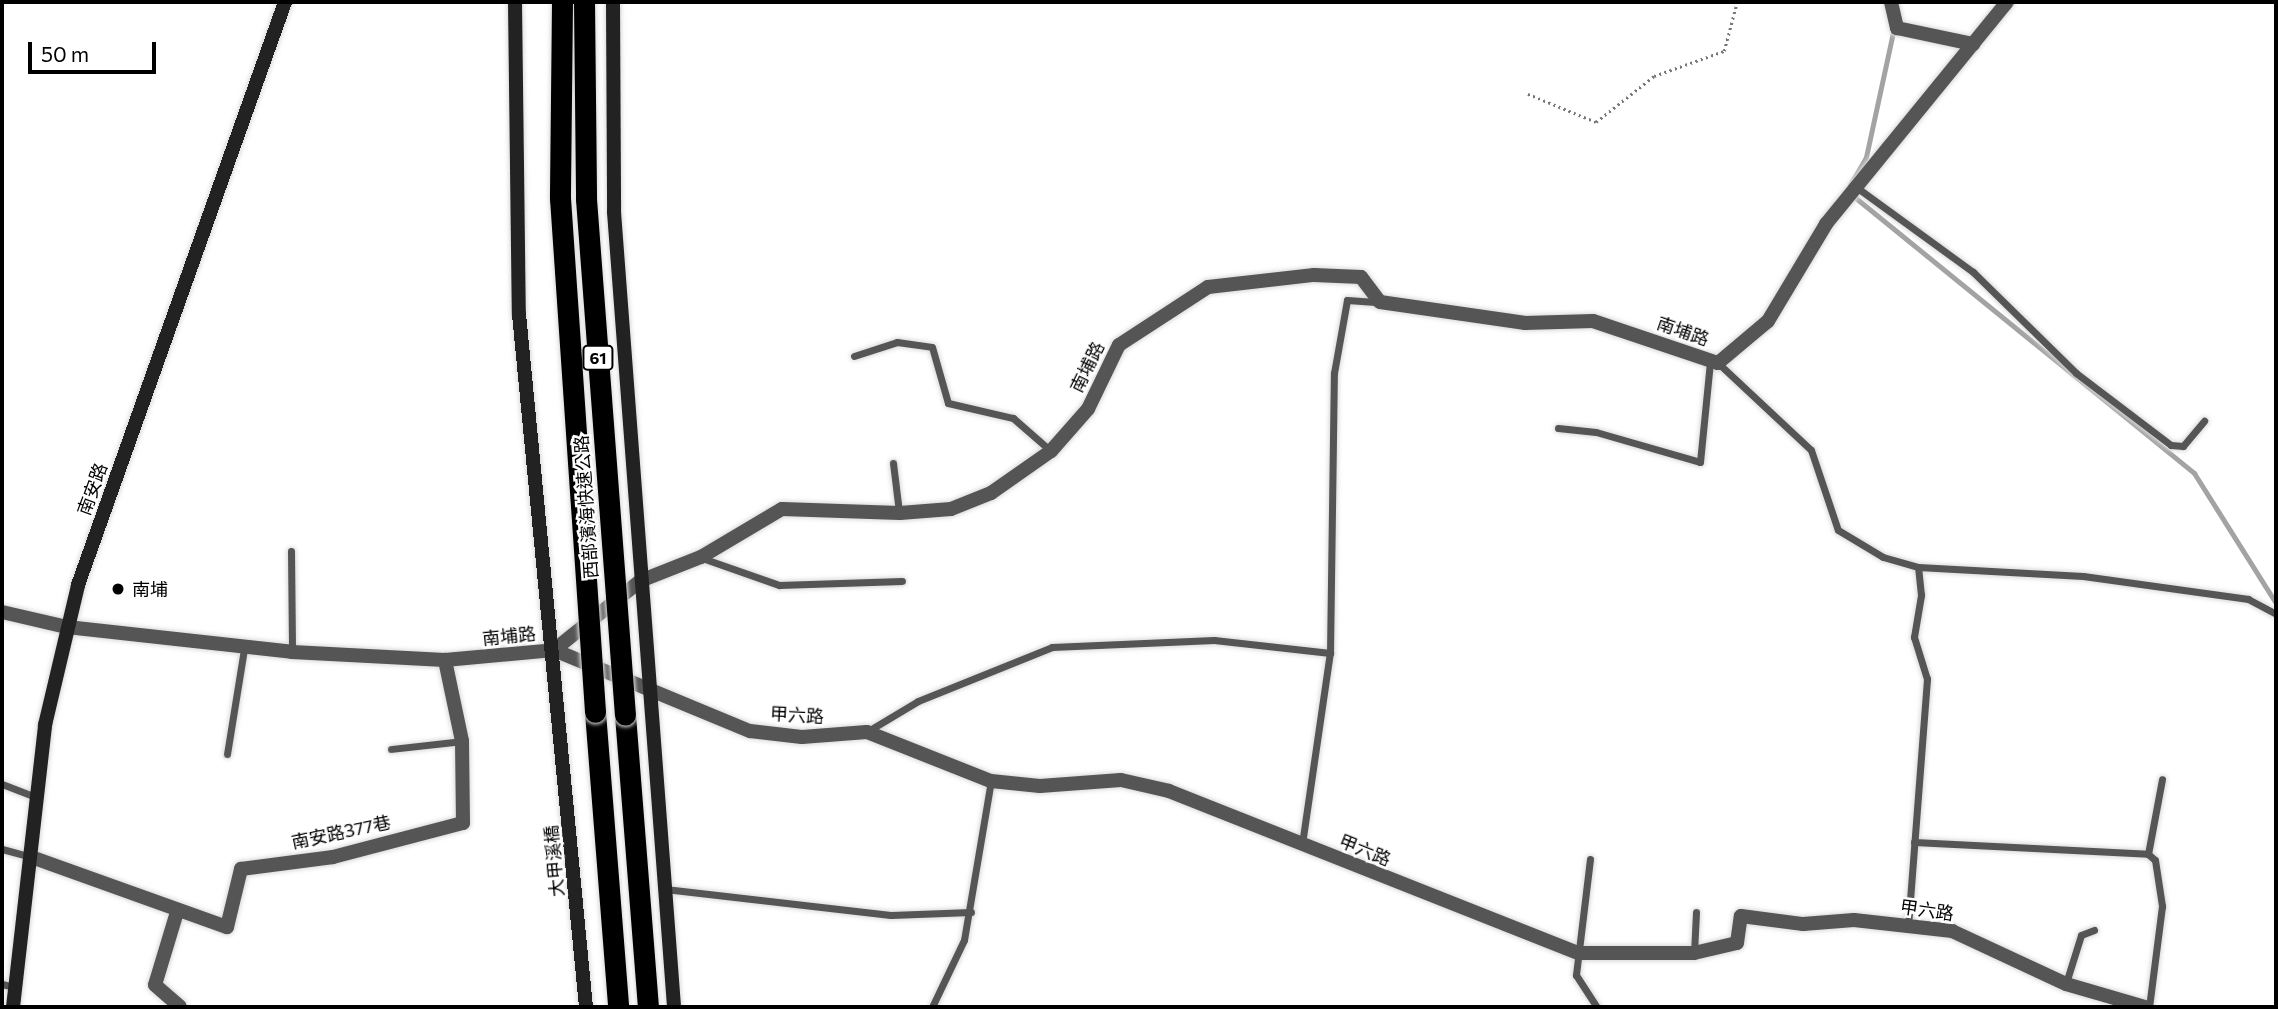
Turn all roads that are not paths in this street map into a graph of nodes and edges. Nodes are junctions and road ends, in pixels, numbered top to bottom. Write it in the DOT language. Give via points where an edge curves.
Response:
graph roads {
  1 [pos="285,2"];
  2 [pos="515,2"];
  3 [pos="562,2"];
  4 [pos="584,2"];
  5 [pos="613,2"];
  6 [pos="1891,2"];
  7 [pos="2007,2"];
  8 [pos="1973,44"];
  9 [pos="1855,186"];
  10 [pos="1380,302"];
  11 [pos="854,356"];
  12 [pos="1714,362"];
  13 [pos="2204,421"];
  14 [pos="1558,428"];
  15 [pos="1051,451"];
  16 [pos="893,463"];
  17 [pos="900,513"];
  18 [pos="291,551"];
  19 [pos="701,558"];
  20 [pos="1917,567"];
  21 [pos="640,581"];
  22 [pos="902,581"];
  23 [pos="2,612"];
  24 [pos="2276,614"];
  25 [pos="67,627"];
  26 [pos="244,649"];
  27 [pos="554,650"];
  28 [pos="292,652"];
  29 [pos="1330,653"];
  30 [pos="446,660"];
  31 [pos="651,693"];
  32 [pos="867,732"];
  33 [pos="462,741"];
  34 [pos="391,749"];
  35 [pos="226,754"];
  36 [pos="2162,779"];
  37 [pos="991,781"];
  38 [pos="2,784"];
  39 [pos="34,796"];
  40 [pos="1914,842"];
  41 [pos="1302,845"];
  42 [pos="2,849"];
  43 [pos="2148,854"];
  44 [pos="34,858"];
  45 [pos="1590,859"];
  46 [pos="665,889"];
  47 [pos="177,912"];
  48 [pos="971,912"];
  49 [pos="1696,912"];
  50 [pos="1908,926"];
  51 [pos="2094,930"];
  52 [pos="1579,953"];
  53 [pos="1694,953"];
  54 [pos="2066,984"];
  55 [pos="8,985"];
  56 [pos="13,1007"];
  57 [pos="180,1007"];
  58 [pos="586,1007"];
  59 [pos="618,1007"];
  60 [pos="648,1007"];
  61 [pos="674,1007"];
  62 [pos="932,1007"];
  63 [pos="1597,1007"];
  64 [pos="2147,1007"];
  1 -- 25 [label="street, 南安路"];
  2 -- 27 [label="street, 大甲溪橋" via="519,314"];
  3 -- 59 [label="highway, 西部濱海快速公路 / 61, bridge" via="560,198"];
  4 -- 60 [label="highway, 西部濱海快速公路 / 61, bridge" via="586,200"];
  5 -- 21 [label="street" via="614,212"];
  6 -- 8 [label="street" via="1897,28"];
  7 -- 8 [label="street, 南埔路"];
  8 -- 9 [label="street, 南埔路"];
  9 -- 12 [label="street, 南埔路" via="1768,321"];
  9 -- 13 [label="lane" via="1973,272 2076,373 2171,445 2183,446"];
  10 -- 12 [label="street, 南埔路" via="1525,323 1593,321"];
  10 -- 15 [label="street, 南埔路" via="1361,276 1314,275 1208,286 1184,296 1119,345 1088,410"];
  10 -- 29 [label="lane" via="1347,300 1334,373"];
  11 -- 15 [label="lane" via="897,342 932,346 948,403 976,415 1013,418"];
  12 -- 14 [label="lane" via="1699,462 1596,432"];
  12 -- 20 [label="lane" via="1811,450 1838,530 1884,557"];
  15 -- 17 [label="street, 南埔路" via="991,493 951,509"];
  16 -- 17 [label="lane"];
  17 -- 19 [label="street, 南埔路" via="782,509"];
  18 -- 28 [label="lane"];
  19 -- 21 [label="street, 南埔路"];
  19 -- 22 [label="lane" via="779,585"];
  20 -- 24 [label="lane" via="2083,576 2249,600"];
  20 -- 40 [label="lane" via="1921,595 1914,637 1927,679"];
  21 -- 27 [label="street, 南埔路"];
  21 -- 31 [label="street"];
  23 -- 25 [label="street, 南埔路"];
  25 -- 26 [label="street, 南埔路"];
  25 -- 39 [label="street, 南安路"];
  26 -- 28 [label="street, 南埔路"];
  26 -- 35 [label="lane"];
  27 -- 30 [label="street, 南埔路"];
  27 -- 31 [label="street, 甲六路"];
  27 -- 58 [label="street, 大甲溪橋"];
  28 -- 30 [label="street, 南埔路"];
  29 -- 32 [label="lane" via="1214,640 1052,647 918,701"];
  29 -- 41 [label="lane"];
  30 -- 33 [label="street, 南安路377巷"];
  31 -- 32 [label="street, 甲六路" via="750,731 802,737"];
  31 -- 46 [label="street"];
  32 -- 37 [label="street, 甲六路"];
  33 -- 34 [label="lane"];
  33 -- 47 [label="street, 南安路377巷" via="463,824 333,857 241,869 227,927"];
  36 -- 43 [label="lane"];
  37 -- 41 [label="street, 甲六路" via="1040,786 1121,780 1170,791"];
  37 -- 48 [label="lane"];
  38 -- 39 [label="lane"];
  39 -- 44 [label="street, 南安路"];
  40 -- 43 [label="lane"];
  40 -- 50 [label="lane"];
  41 -- 52 [label="street, 甲六路"];
  42 -- 44 [label="lane"];
  43 -- 64 [label="lane" via="2155,860 2162,906"];
  44 -- 47 [label="street, 南安路377巷"];
  44 -- 55 [label="street, 南安路"];
  45 -- 52 [label="lane"];
  46 -- 48 [label="lane" via="891,915"];
  46 -- 61 [label="street"];
  47 -- 57 [label="street" via="155,985"];
  48 -- 62 [label="lane"];
  49 -- 53 [label="lane"];
  50 -- 53 [label="street, 甲六路" via="1741,916 1737,943"];
  50 -- 54 [label="street, 甲六路" via="1952,931"];
  51 -- 54 [label="lane" via="2081,935"];
  52 -- 53 [label="street, 甲六路"];
  52 -- 63 [label="lane" via="1576,975"];
  54 -- 64 [label="street, 甲六路"];
  55 -- 56 [label="street, 南安路"];
}
